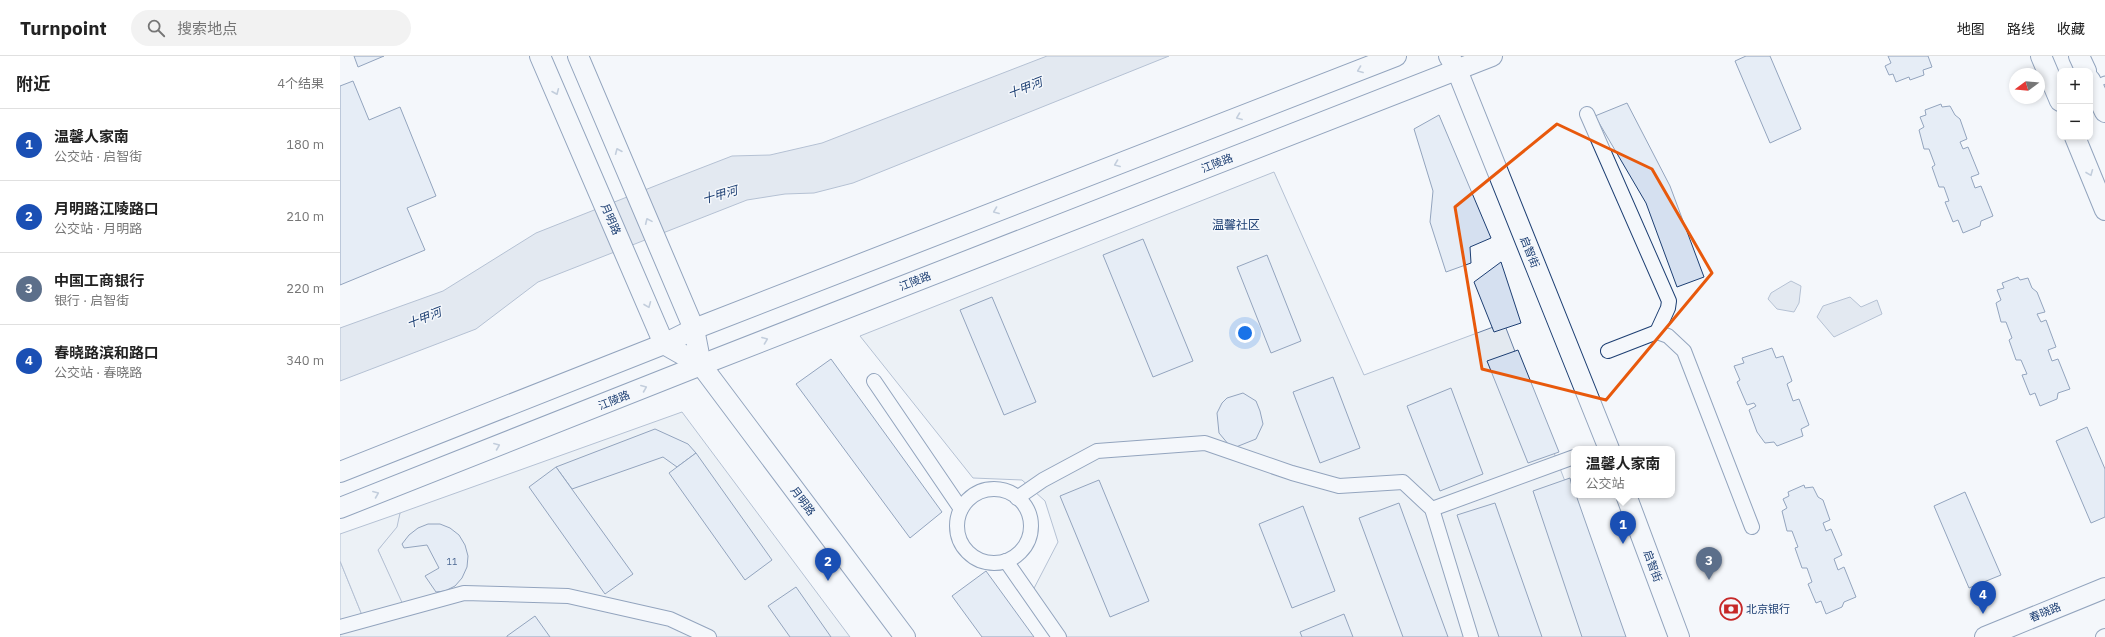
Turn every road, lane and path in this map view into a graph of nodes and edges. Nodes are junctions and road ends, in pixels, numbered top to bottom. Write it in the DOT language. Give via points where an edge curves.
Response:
graph roads {
  1 [pos="540,56"];
  2 [pos="578,56"];
  3 [pos="1396,56"];
  4 [pos="1492,56"];
  5 [pos="2042,56"];
  6 [pos="2079,56"];
  7 [pos="1453,63"];
  8 [pos="2086,68"];
  9 [pos="2093,79"];
  10 [pos="2057,94"];
  11 [pos="2105,112"];
  12 [pos="1587,114"];
  13 [pos="2076,140"];
  14 [pos="2105,210"];
  15 [pos="694,329"];
  16 [pos="1656,332"];
  17 [pos="664,344"];
  18 [pos="1608,351"];
  19 [pos="702,365"];
  20 [pos="874,381"];
  21 [pos="1604,446"];
  22 [pos="1571,458"];
  23 [pos="340,472"];
  24 [pos="1018,498"];
  25 [pos="1627,498"];
  26 [pos="340,508"];
  27 [pos="961,509"];
  28 [pos="1432,509"];
  29 [pos="1752,527"];
  30 [pos="1006,561"];
  31 [pos="2105,588"];
  32 [pos="340,627"];
  33 [pos="709,637"];
  34 [pos="905,637"];
  35 [pos="1059,637"];
  36 [pos="1471,637"];
  37 [pos="1679,637"];
  38 [pos="1985,637"];
  1 -- 17 [label="main road, 月明路, one-way"];
  15 -- 2 [label="main road, 月明路, one-way"];
  3 -- 15 [label="main road, one-way"];
  4 -- 7 [label="main road, 江陵路"];
  5 -- 10 [label="main road"];
  6 -- 8 [label="main road"];
  19 -- 7 [label="main road, 江陵路, one-way"];
  7 -- 21 [label="main road, 启智街"];
  9 -- 11 [label="main road"];
  12 -- 16 [label="street" via="1669,301"];
  13 -- 14 [label="main road, one-way"];
  15 -- 17 [label="main road"];
  15 -- 19 [label="main road, 月明路"];
  16 -- 18 [label="street"];
  16 -- 29 [label="street" via="1668,336 1684,351"];
  17 -- 19 [label="main road, 月明路"];
  17 -- 23 [label="main road"];
  26 -- 19 [label="main road, 江陵路, one-way"];
  19 -- 34 [label="main road, 月明路"];
  20 -- 27 [label="street"];
  22 -- 28 [label="street"];
  24 -- 27 [label="street" via="998,489 986,490 972,497"];
  24 -- 28 [label="street" via="1043,480 1098,451 1205,443 1339,486 1403,482"];
  24 -- 30 [label="street" via="1025,506 1030,528 1024,548"];
  25 -- 37 [label="main road, 启智街"];
  27 -- 30 [label="street" via="957,521 958,534 970,555 981,561"];
  28 -- 36 [label="street"];
  30 -- 35 [label="street"];
  31 -- 38 [label="main road, 春晓路"];
  32 -- 33 [label="street" via="464,593 568,596 670,619"];
}
